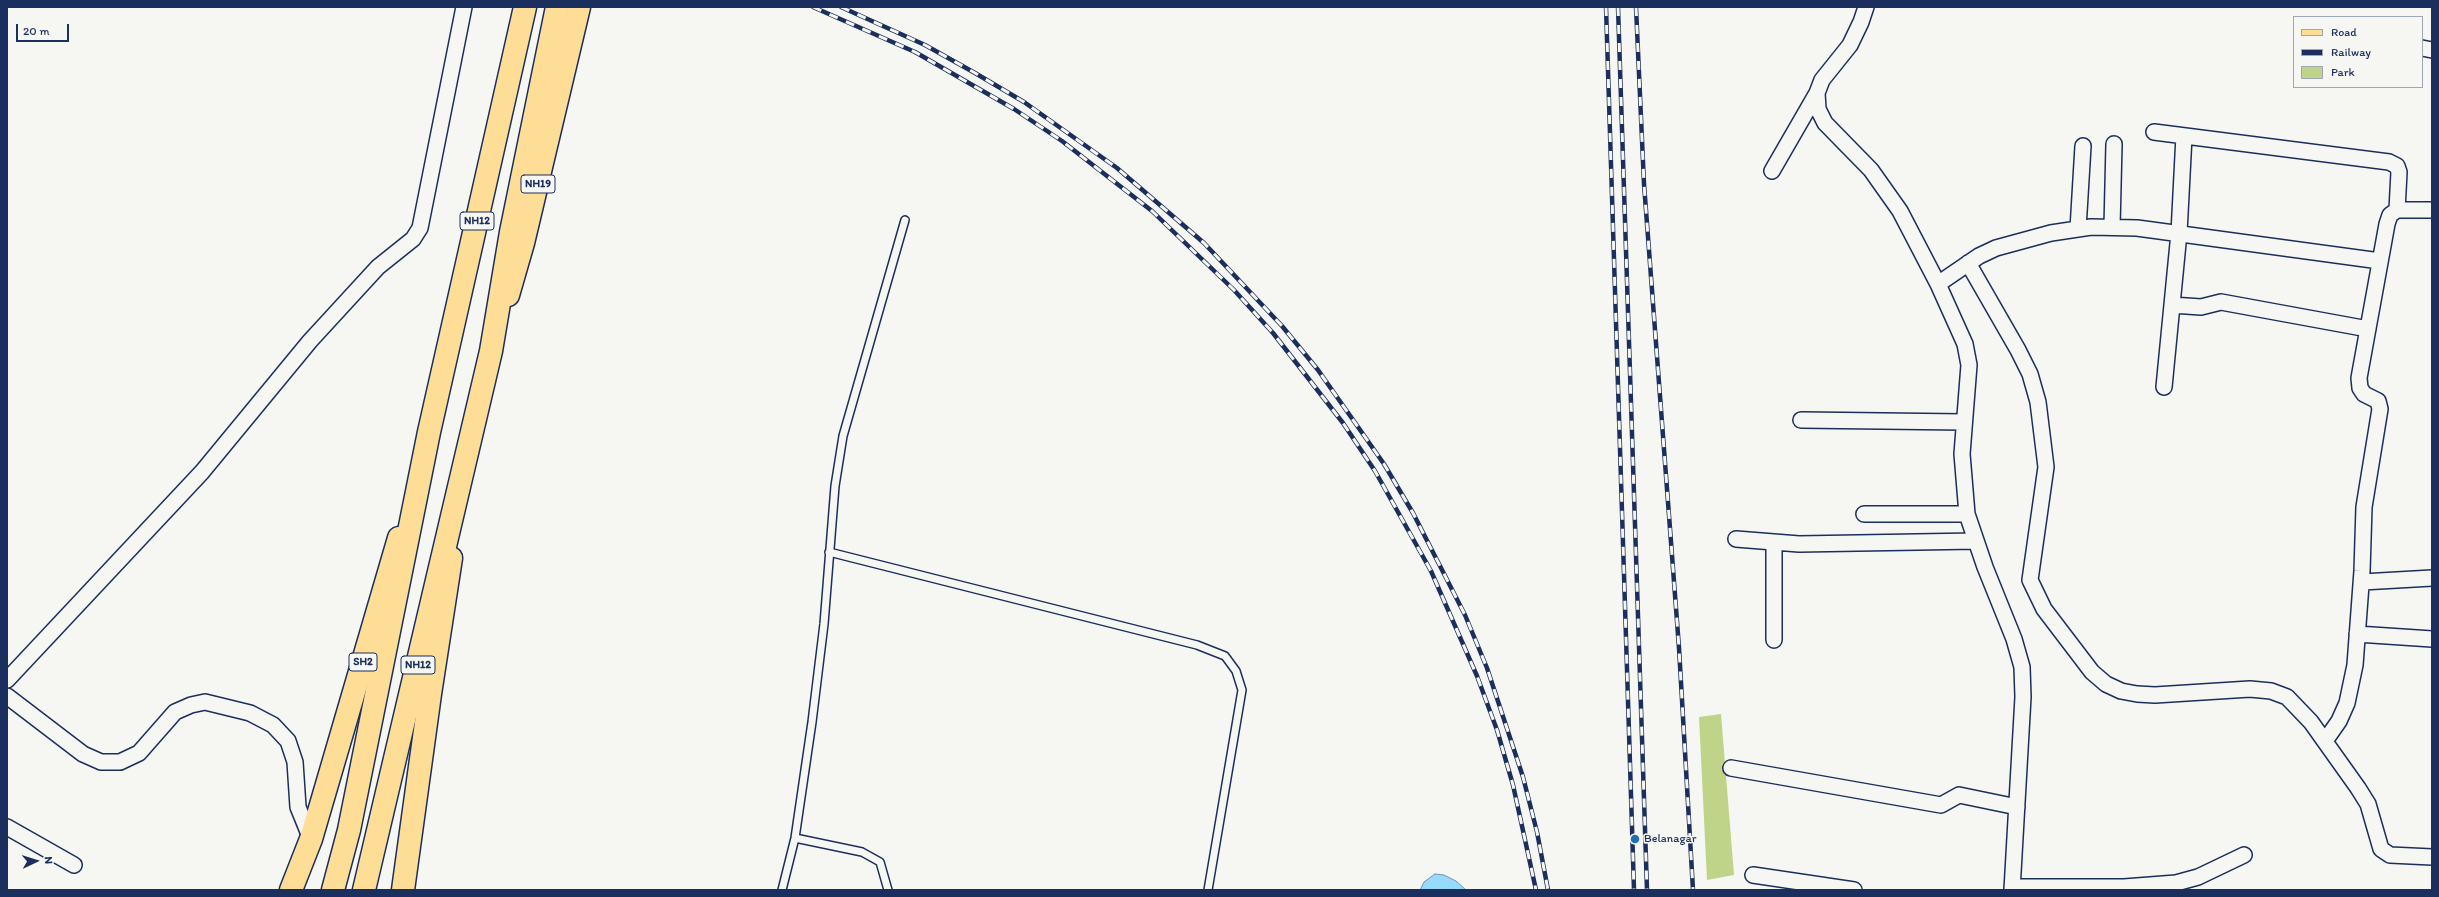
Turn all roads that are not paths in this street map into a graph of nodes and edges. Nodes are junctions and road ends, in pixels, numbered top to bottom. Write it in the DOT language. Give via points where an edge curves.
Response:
graph roads {
  1 [pos="464,7"];
  2 [pos="1866,7"];
  3 [pos="524,9"];
  4 [pos="556,10"];
  5 [pos="578,11"];
  6 [pos="1817,93"];
  7 [pos="2154,132"];
  8 [pos="2184,136"];
  9 [pos="2114,144"];
  10 [pos="2083,146"];
  11 [pos="1772,171"];
  12 [pos="2397,210"];
  13 [pos="2432,210"];
  14 [pos="905,220"];
  15 [pos="2112,227"];
  16 [pos="2078,229"];
  17 [pos="2179,233"];
  18 [pos="2380,261"];
  19 [pos="1968,263"];
  20 [pos="1946,279"];
  21 [pos="2172,305"];
  22 [pos="2368,329"];
  23 [pos="491,351"];
  24 [pos="2164,387"];
  25 [pos="1801,420"];
  26 [pos="1963,422"];
  27 [pos="429,432"];
  28 [pos="470,441"];
  29 [pos="1864,514"];
  30 [pos="1967,514"];
  31 [pos="1736,539"];
  32 [pos="1976,541"];
  33 [pos="1774,543"];
  34 [pos="829,552"];
  35 [pos="2362,577"];
  36 [pos="2432,578"];
  37 [pos="2358,634"];
  38 [pos="2432,639"];
  39 [pos="1774,640"];
  40 [pos="7,680"];
  41 [pos="7,696"];
  42 [pos="2325,741"];
  43 [pos="1731,768"];
  44 [pos="2017,807"];
  45 [pos="7,827"];
  46 [pos="795,838"];
  47 [pos="311,840"];
  48 [pos="2244,855"];
  49 [pos="2432,857"];
  50 [pos="74,865"];
  51 [pos="1753,875"];
  52 [pos="2012,888"];
  53 [pos="291,890"];
  54 [pos="333,890"];
  55 [pos="364,890"];
  56 [pos="402,890"];
  57 [pos="782,890"];
  58 [pos="888,890"];
  59 [pos="1208,890"];
  60 [pos="1854,890"];
  1 -- 40 [label="street" via="420,228 413,239 378,267 310,341 202,472"];
  2 -- 6 [label="street" via="1850,45 1822,80"];
  3 -- 27 [label="main road, NH12"];
  4 -- 23 [label="main road, NH12" via="511,232"];
  5 -- 23 [label="main road, NH19" via="523,244"];
  6 -- 11 [label="street"];
  6 -- 20 [label="street" via="1818,109 1825,123 1872,170"];
  7 -- 8 [label="street"];
  8 -- 12 [label="street" via="2389,162 2397,166 2399,172"];
  8 -- 17 [label="street"];
  9 -- 15 [label="street"];
  10 -- 16 [label="street"];
  12 -- 13 [label="street"];
  12 -- 18 [label="street" via="2390,214"];
  14 -- 34 [label="lane" via="844,436 835,486"];
  15 -- 16 [label="street"];
  15 -- 17 [label="street"];
  16 -- 19 [label="street" via="2051,233 1996,248"];
  17 -- 18 [label="street"];
  17 -- 21 [label="street"];
  18 -- 22 [label="street"];
  19 -- 20 [label="street"];
  19 -- 42 [label="street" via="2024,362 2038,402 2046,467 2030,580 2044,609 2092,672 2106,684 2121,691 2155,695 2250,689 2271,691 2287,697 2297,705"];
  20 -- 26 [label="street" via="1969,365"];
  21 -- 22 [label="street" via="2201,307 2221,302"];
  21 -- 24 [label="street"];
  22 -- 35 [label="street" via="2359,378 2360,388 2378,402 2380,409 2362,524"];
  23 -- 28 [label="main road, NH12"];
  25 -- 26 [label="street"];
  26 -- 30 [label="street" via="1962,454"];
  27 -- 47 [label="main road, SH2"];
  27 -- 54 [label="main road, NH12" via="349,830"];
  28 -- 55 [label="main road, NH12"];
  28 -- 56 [label="main road"];
  29 -- 30 [label="street"];
  30 -- 32 [label="street"];
  31 -- 33 [label="street"];
  32 -- 33 [label="street"];
  32 -- 44 [label="street" via="2014,639 2022,667 2023,697"];
  33 -- 39 [label="street"];
  34 -- 46 [label="lane" via="824,624"];
  34 -- 59 [label="lane" via="1197,645 1225,656 1236,671 1242,690"];
  35 -- 36 [label="street"];
  35 -- 37 [label="street"];
  37 -- 38 [label="street"];
  37 -- 42 [label="street" via="2347,703 2339,721"];
  41 -- 47 [label="street" via="83,754 101,762 120,762 140,753 175,712 191,705 205,702 250,713 272,725 288,741 295,762 298,807"];
  42 -- 49 [label="street" via="2368,804 2381,849 2396,856"];
  43 -- 44 [label="street" via="1932,804 1941,805 1959,795"];
  44 -- 52 [label="street"];
  45 -- 50 [label="street"];
  46 -- 57 [label="lane"];
  46 -- 58 [label="lane" via="868,855 880,862"];
  47 -- 53 [label="main road, SH2"];
  48 -- 52 [label="street" via="2198,877 2176,883 2124,887"];
  51 -- 60 [label="street"];
}
